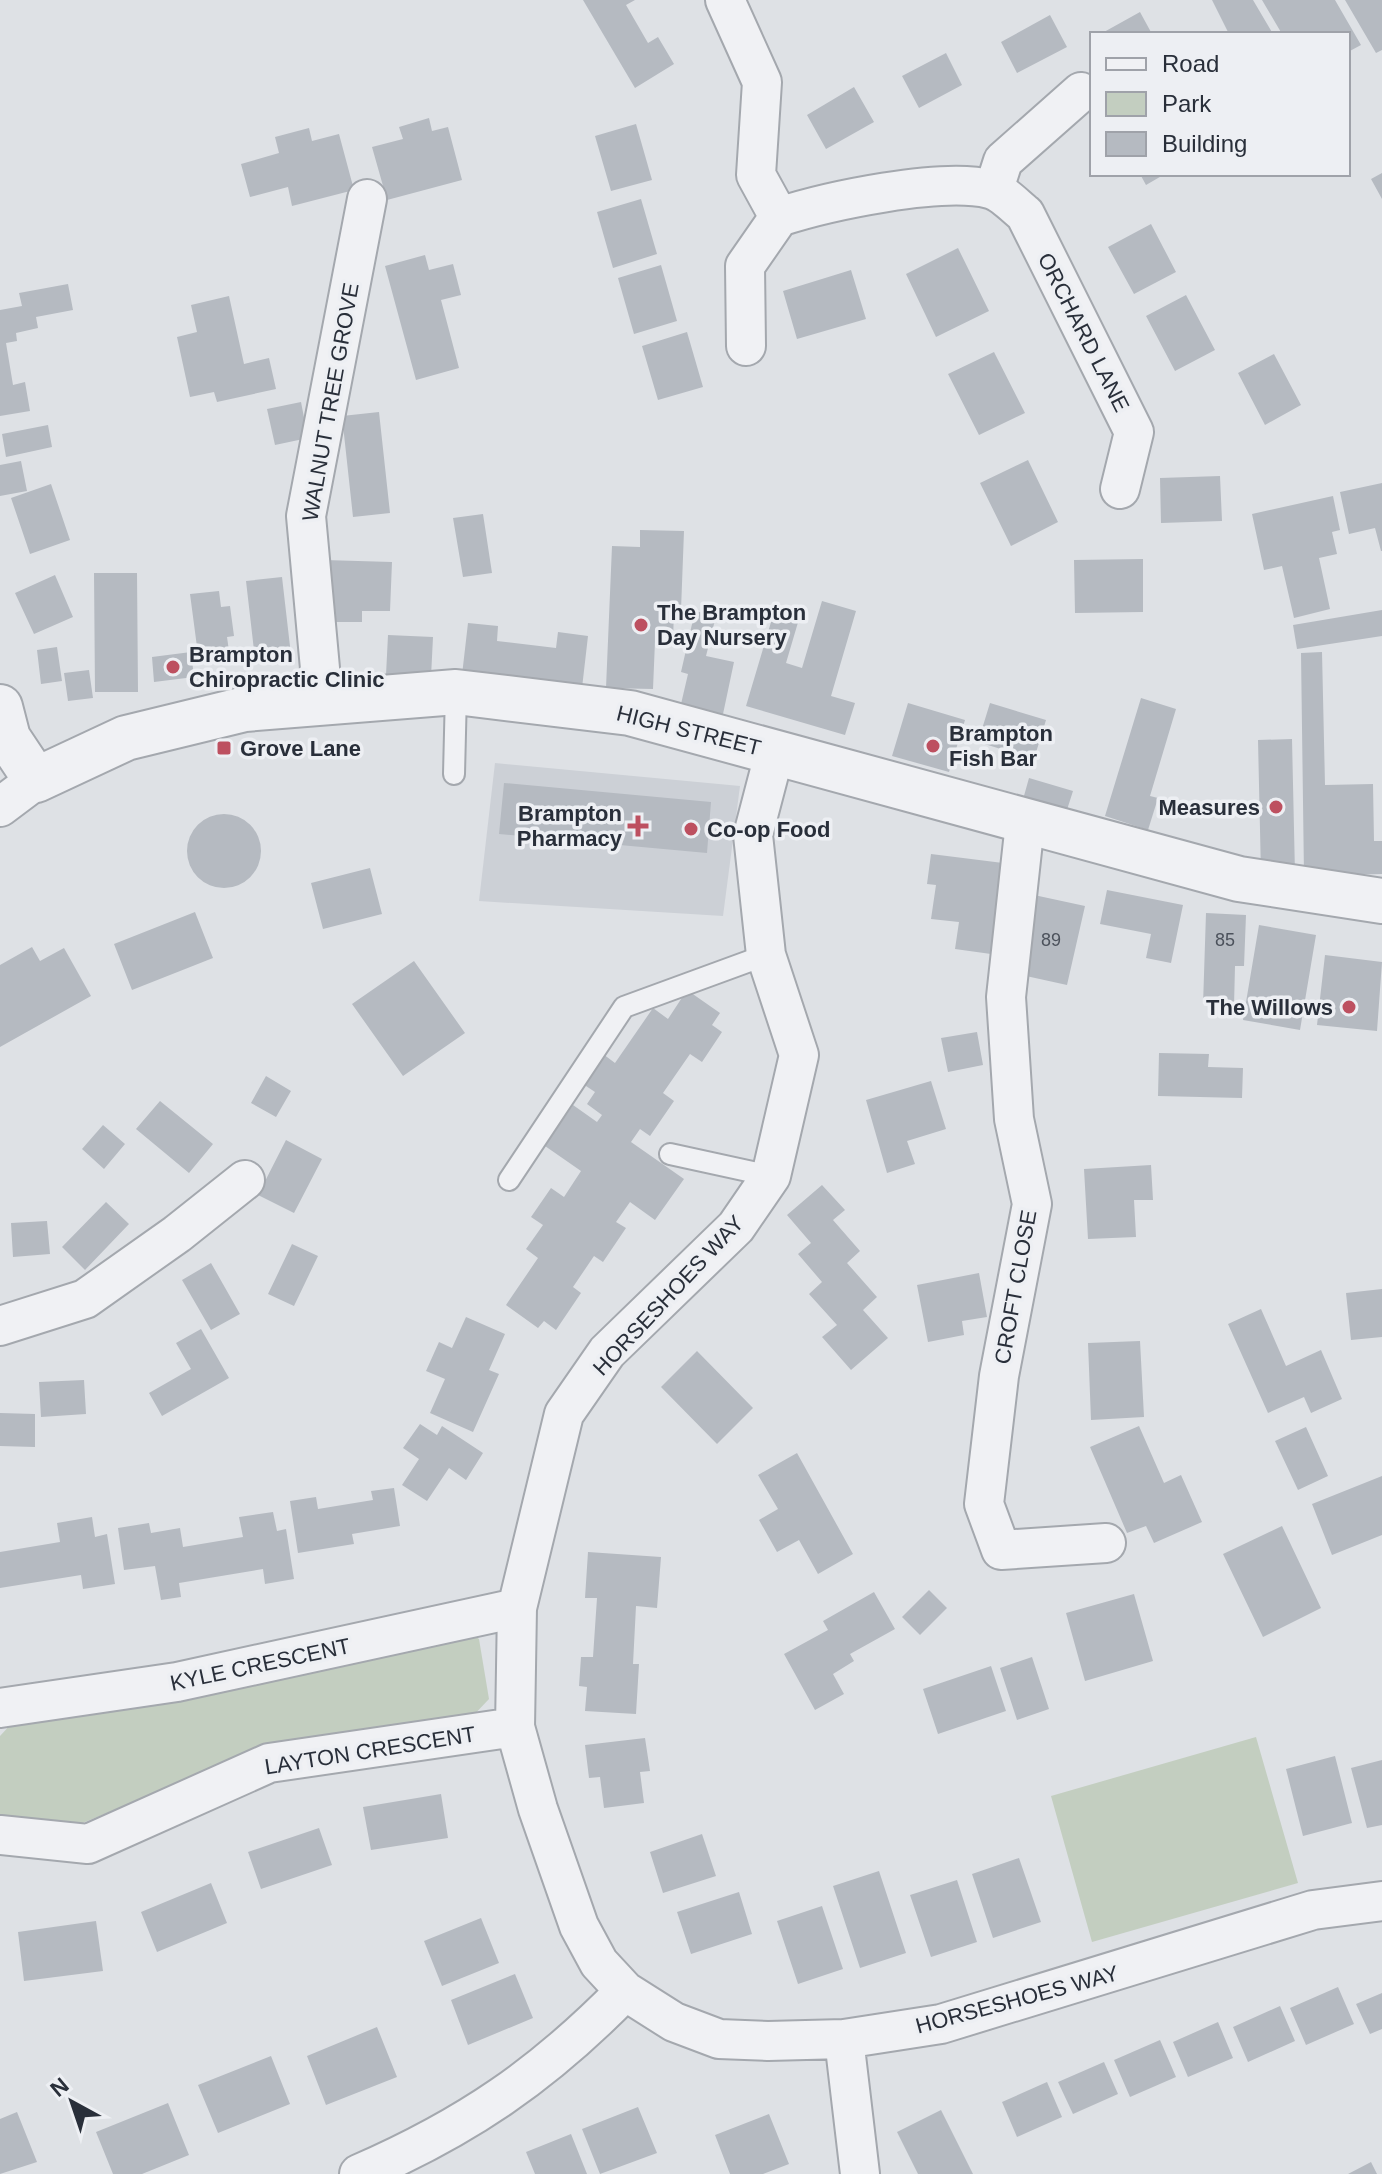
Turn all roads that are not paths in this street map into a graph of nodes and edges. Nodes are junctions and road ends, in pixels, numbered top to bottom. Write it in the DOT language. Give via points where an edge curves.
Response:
graph roads {
  1 [pos="725,0"];
  2 [pos="1081,92"];
  3 [pos="994,189"];
  4 [pos="367,199"];
  5 [pos="779,217"];
  6 [pos="746,346"];
  7 [pos="1120,489"];
  8 [pos="456,692"];
  9 [pos="323,701"];
  10 [pos="0,707"];
  11 [pos="775,751"];
  12 [pos="454,774"];
  13 [pos="36,780"];
  14 [pos="0,807"];
  15 [pos="1025,823"];
  16 [pos="1382,901"];
  17 [pos="766,955"];
  18 [pos="670,1154"];
  19 [pos="771,1176"];
  20 [pos="245,1180"];
  21 [pos="509,1180"];
  22 [pos="0,1326"];
  23 [pos="1106,1543"];
  24 [pos="517,1608"];
  25 [pos="0,1708"];
  26 [pos="515,1727"];
  27 [pos="0,1835"];
  28 [pos="1382,1901"];
  29 [pos="625,1991"];
  30 [pos="844,2039"];
  31 [pos="359,2174"];
  32 [pos="860,2174"];
  1 -- 5 [label="street" via="762,82 756,175"];
  2 -- 3 [label="street" via="1003,161"];
  3 -- 5 [label="street" via="955,185 822,202"];
  3 -- 7 [label="street, ORCHARD LANE" via="1025,214 1134,432"];
  4 -- 9 [label="street, WALNUT TREE GROVE" via="306,516"];
  5 -- 6 [label="street" via="745,266"];
  8 -- 9 [label="street, HIGH STREET"];
  8 -- 11 [label="street, HIGH STREET" via="630,713"];
  8 -- 12 [label="lane"];
  9 -- 13 [label="street, HIGH STREET" via="245,709 126,738"];
  10 -- 13 [label="street" via="8,738"];
  11 -- 15 [label="street, HIGH STREET"];
  11 -- 17 [label="street, HORSESHOES WAY" via="753,835"];
  13 -- 14 [label="street, HIGH STREET"];
  15 -- 16 [label="street, HIGH STREET" via="1239,879"];
  15 -- 23 [label="street, CROFT CLOSE" via="1006,997 1014,1119 1032,1204 999,1376 984,1504 1001,1550"];
  17 -- 19 [label="street, HORSESHOES WAY" via="799,1055"];
  17 -- 21 [label="lane" via="624,1007"];
  18 -- 19 [label="lane"];
  19 -- 24 [label="street, HORSESHOES WAY" via="736,1227 607,1352 564,1414"];
  20 -- 22 [label="street" via="85,1299"];
  24 -- 25 [label="street, KYLE CRESCENT" via="177,1682"];
  24 -- 26 [label="street, HORSESHOES WAY"];
  26 -- 27 [label="street, LAYTON CRESCENT" via="269,1763 88,1844"];
  26 -- 29 [label="street, HORSESHOES WAY" via="579,1926 599,1963"];
  28 -- 30 [label="street, HORSESHOES WAY" via="1313,1910 941,2024"];
  29 -- 30 [label="street, HORSESHOES WAY" via="674,2022 719,2039"];
  29 -- 31 [label="street" via="579,2038 513,2091 428,2144"];
  30 -- 32 [label="street"];
}
